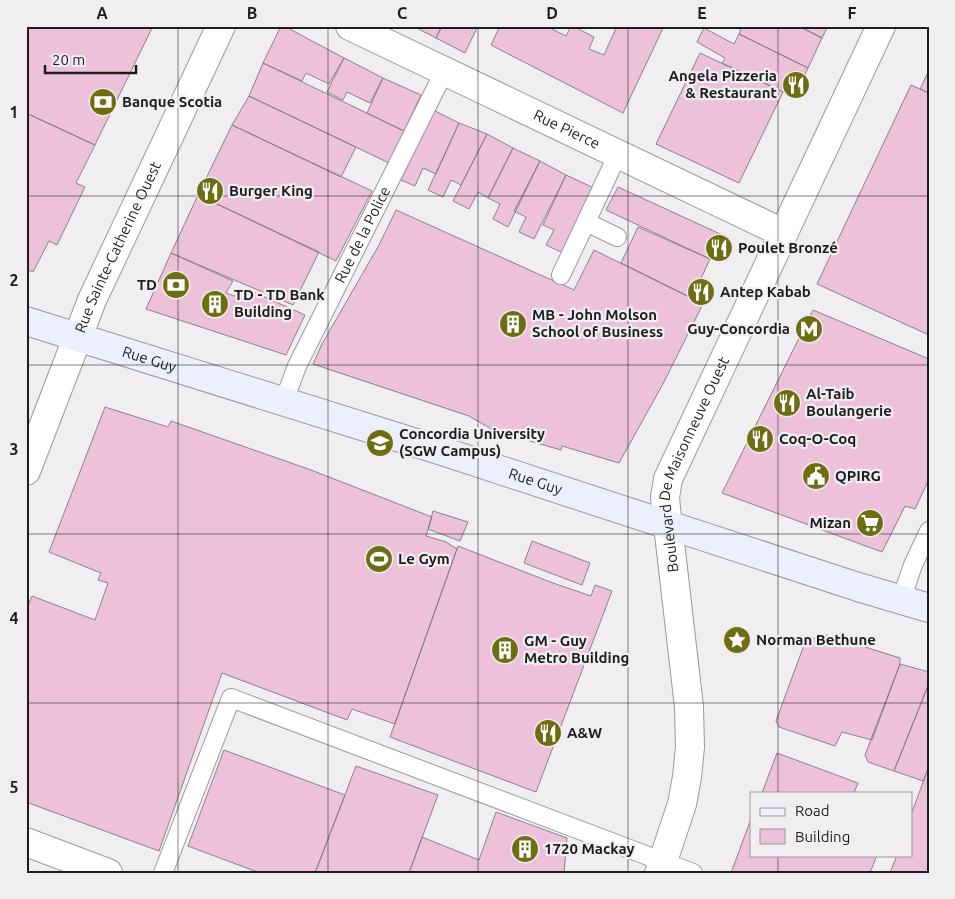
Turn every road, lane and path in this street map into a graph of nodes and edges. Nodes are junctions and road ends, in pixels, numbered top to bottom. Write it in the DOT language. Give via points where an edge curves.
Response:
graph roads {
  1 [pos="221,26"];
  2 [pos="350,26"];
  3 [pos="881,26"];
  4 [pos="444,72"];
  5 [pos="618,154"];
  6 [pos="586,222"];
  7 [pos="783,233"];
  8 [pos="617,238"];
  9 [pos="561,275"];
  10 [pos="26,321"];
  11 [pos="77,336"];
  12 [pos="284,401"];
  13 [pos="26,471"];
  14 [pos="668,524"];
  15 [pos="929,531"];
  16 [pos="901,600"];
  17 [pos="929,608"];
  18 [pos="26,842"];
  19 [pos="661,867"];
  20 [pos="108,873"];
  21 [pos="163,873"];
  22 [pos="693,873"];
  1 -- 11 [label="street, Rue Sainte-Catherine Ouest"];
  2 -- 4 [label="street, Rue Pierce"];
  3 -- 7 [label="street, Boulevard De Maisonneuve Ouest"];
  4 -- 5 [label="street, Rue Pierce"];
  4 -- 12 [label="lane, Rue de la Police" via="297,366"];
  5 -- 6 [label="lane"];
  5 -- 7 [label="street, Rue Pierce"];
  6 -- 8 [label="lane"];
  6 -- 9 [label="lane"];
  7 -- 14 [label="street, Boulevard De Maisonneuve Ouest" via="670,472 666,497"];
  10 -- 11 [label="main road, Rue Guy"];
  11 -- 12 [label="main road, Rue Guy"];
  11 -- 13 [label="street, Rue Sainte-Catherine Ouest"];
  12 -- 14 [label="main road, Rue Guy"];
  14 -- 16 [label="main road, Rue Guy"];
  14 -- 19 [label="street, Boulevard De Maisonneuve Ouest" via="688,697 690,747 682,804"];
  15 -- 16 [label="lane"];
  16 -- 17 [label="main road, Rue Guy"];
  18 -- 20 [label="street"];
  19 -- 21 [label="lane" via="590,833 231,698"];
  19 -- 22 [label="lane"];
}
